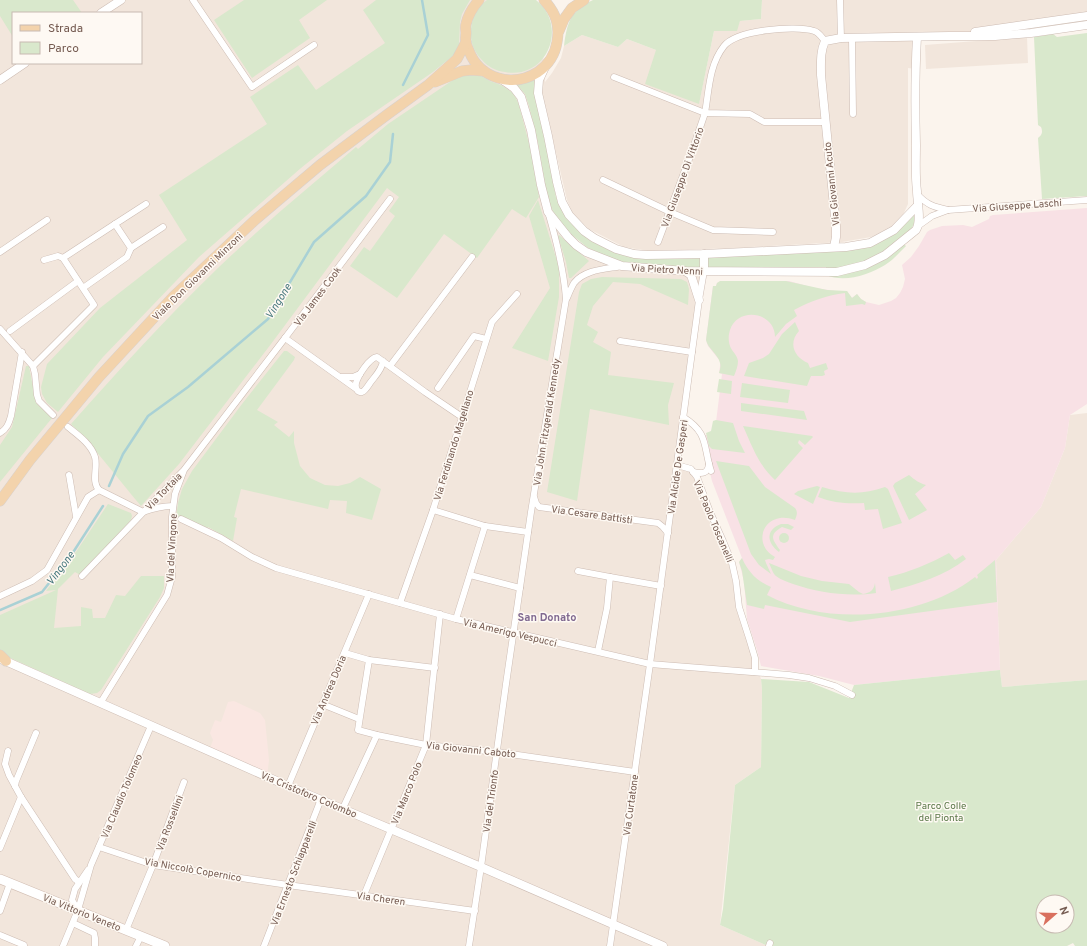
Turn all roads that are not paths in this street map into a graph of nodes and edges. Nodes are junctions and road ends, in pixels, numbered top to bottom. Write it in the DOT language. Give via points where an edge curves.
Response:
graph roads {
  1 [pos="121,0"];
  2 [pos="193,0"];
  3 [pos="479,0"];
  4 [pos="544,0"];
  5 [pos="584,0"];
  6 [pos="840,0"];
  7 [pos="473,4"];
  8 [pos="103,12"];
  9 [pos="1087,16"];
  10 [pos="1087,26"];
  11 [pos="559,33"];
  12 [pos="948,36"];
  13 [pos="917,37"];
  14 [pos="841,38"];
  15 [pos="852,39"];
  16 [pos="826,41"];
  17 [pos="466,42"];
  18 [pos="314,45"];
  19 [pos="24,64"];
  20 [pos="545,67"];
  21 [pos="484,71"];
  22 [pos="614,77"];
  23 [pos="500,79"];
  24 [pos="0,80"];
  25 [pos="428,85"];
  26 [pos="705,113"];
  27 [pos="853,114"];
  28 [pos="825,122"];
  29 [pos="603,180"];
  30 [pos="917,194"];
  31 [pos="390,199"];
  32 [pos="1087,200"];
  33 [pos="146,204"];
  34 [pos="918,205"];
  35 [pos="948,210"];
  36 [pos="548,212"];
  37 [pos="670,212"];
  38 [pos="47,220"];
  39 [pos="115,224"];
  40 [pos="918,226"];
  41 [pos="163,227"];
  42 [pos="773,232"];
  43 [pos="658,242"];
  44 [pos="834,247"];
  45 [pos="131,248"];
  46 [pos="0,252"];
  47 [pos="704,254"];
  48 [pos="472,257"];
  49 [pos="63,258"];
  50 [pos="44,260"];
  51 [pos="622,266"];
  52 [pos="685,271"];
  53 [pos="704,271"];
  54 [pos="78,281"];
  55 [pos="83,288"];
  56 [pos="517,294"];
  57 [pos="566,299"];
  58 [pos="699,300"];
  59 [pos="0,329"];
  60 [pos="10,330"];
  61 [pos="285,338"];
  62 [pos="486,339"];
  63 [pos="620,342"];
  64 [pos="22,352"];
  65 [pos="692,352"];
  66 [pos="383,362"];
  67 [pos="33,366"];
  68 [pos="390,366"];
  69 [pos="360,374"];
  70 [pos="341,377"];
  71 [pos="356,388"];
  72 [pos="438,388"];
  73 [pos="53,415"];
  74 [pos="462,417"];
  75 [pos="684,417"];
  76 [pos="68,427"];
  77 [pos="0,433"];
  78 [pos="709,464"];
  79 [pos="677,465"];
  80 [pos="184,470"];
  81 [pos="711,471"];
  82 [pos="693,472"];
  83 [pos="69,475"];
  84 [pos="99,490"];
  85 [pos="534,496"];
  86 [pos="0,501"];
  87 [pos="173,506"];
  88 [pos="539,506"];
  89 [pos="433,510"];
  90 [pos="143,512"];
  91 [pos="531,512"];
  92 [pos="76,516"];
  93 [pos="670,518"];
  94 [pos="181,519"];
  95 [pos="658,523"];
  96 [pos="485,526"];
  97 [pos="528,532"];
  98 [pos="668,533"];
  99 [pos="578,571"];
  100 [pos="470,575"];
  101 [pos="82,576"];
  102 [pos="610,577"];
  103 [pos="661,586"];
  104 [pos="520,588"];
  105 [pos="369,594"];
  106 [pos="0,596"];
  107 [pos="400,603"];
  108 [pos="440,614"];
  109 [pos="456,619"];
  110 [pos="514,633"];
  111 [pos="598,652"];
  112 [pos="345,653"];
  113 [pos="1,658"];
  114 [pos="369,660"];
  115 [pos="650,664"];
  116 [pos="434,668"];
  117 [pos="755,672"];
  118 [pos="852,695"];
  119 [pos="101,702"];
  120 [pos="322,704"];
  121 [pos="359,719"];
  122 [pos="151,726"];
  123 [pos="36,733"];
  124 [pos="377,735"];
  125 [pos="426,745"];
  126 [pos="8,750"];
  127 [pos="497,752"];
  128 [pos="635,772"];
  129 [pos="184,782"];
  130 [pos="15,786"];
  131 [pos="288,786"];
  132 [pos="21,797"];
  133 [pos="321,799"];
  134 [pos="343,808"];
  135 [pos="391,829"];
  136 [pos="99,847"];
  137 [pos="0,848"];
  138 [pos="91,865"];
  139 [pos="153,865"];
  140 [pos="481,867"];
  141 [pos="0,879"];
  142 [pos="79,882"];
  143 [pos="10,883"];
  144 [pos="288,885"];
  145 [pos="364,895"];
  146 [pos="78,910"];
  147 [pos="0,911"];
  148 [pos="475,911"];
  149 [pos="72,922"];
  150 [pos="613,924"];
  151 [pos="126,930"];
  152 [pos="0,935"];
  153 [pos="141,936"];
  154 [pos="24,946"];
  155 [pos="63,946"];
  156 [pos="95,946"];
  157 [pos="136,946"];
  158 [pos="165,946"];
  159 [pos="264,946"];
  160 [pos="469,946"];
  161 [pos="610,946"];
  162 [pos="663,946"];
  1 -- 8 [label="street"];
  2 -- 18 [label="street" via="252,87"];
  3 -- 7 [label="main road"];
  4 -- 11 [label="main road" via="557,19"];
  5 -- 11 [label="main road" via="572,8 564,18"];
  6 -- 14 [label="street"];
  7 -- 17 [label="main road" via="466,25"];
  9 -- 12 [label="street"];
  10 -- 12 [label="street" via="995,36"];
  11 -- 20 [label="main road" via="552,58"];
  12 -- 13 [label="street"];
  13 -- 15 [label="street"];
  13 -- 30 [label="street"];
  14 -- 15 [label="street"];
  14 -- 16 [label="street"];
  15 -- 27 [label="street"];
  16 -- 26 [label="street" via="816,31 803,28 740,35 724,45 713,66"];
  16 -- 28 [label="street, Via Giovanni Acuto" via="822,47 821,58"];
  17 -- 21 [label="main road" via="472,58"];
  17 -- 25 [label="main road, Viale Don Giovanni Minzoni" via="457,59"];
  19 -- 24 [label="street"];
  20 -- 23 [label="main road" via="532,76 516,80"];
  20 -- 47 [label="street, Via Pietro Nenni" via="539,80 538,93 562,202 569,215 594,238 616,250 646,255"];
  21 -- 23 [label="main road"];
  21 -- 25 [label="main road, Viale Don Giovanni Minzoni" via="462,71"];
  22 -- 26 [label="street, Via Giuseppe Di Vittorio"];
  23 -- 36 [label="street, Via Pietro Nenni" via="514,88 521,97 531,130"];
  25 -- 86 [label="main road, Viale Don Giovanni Minzoni" via="320,165 255,220 174,296 99,377 30,460"];
  26 -- 28 [label="street" via="750,114 764,122"];
  26 -- 37 [label="street, Via Giuseppe Di Vittorio"];
  28 -- 44 [label="street, Via Giovanni Acuto" via="836,226"];
  29 -- 37 [label="street"];
  30 -- 34 [label="street"];
  30 -- 35 [label="street, Via Giuseppe Laschi" via="932,206"];
  31 -- 61 [label="street, Via James Cook"];
  32 -- 35 [label="street, Via Giuseppe Laschi"];
  33 -- 39 [label="street"];
  34 -- 40 [label="street"];
  34 -- 44 [label="street, Via Pietro Nenni" via="894,230 870,243"];
  35 -- 40 [label="street, Via Giuseppe Laschi" via="932,216"];
  36 -- 51 [label="street, Via Pietro Nenni" via="576,245 586,252"];
  36 -- 57 [label="street, Via John Fitzgerald Kennedy" via="561,260"];
  37 -- 42 [label="street" via="713,230"];
  37 -- 43 [label="street, Via Giuseppe Di Vittorio"];
  38 -- 46 [label="street"];
  39 -- 45 [label="street"];
  39 -- 49 [label="street"];
  40 -- 53 [label="street, Via Pietro Nenni" via="885,255 865,265 837,272"];
  41 -- 45 [label="street"];
  44 -- 47 [label="street, Via Pietro Nenni"];
  45 -- 55 [label="street" via="127,257"];
  47 -- 53 [label="street"];
  48 -- 68 [label="street"];
  49 -- 50 [label="street" via="58,256"];
  49 -- 54 [label="street"];
  51 -- 52 [label="street, Via Pietro Nenni"];
  51 -- 57 [label="street" via="583,275 575,282"];
  52 -- 53 [label="street, Via Pietro Nenni"];
  52 -- 58 [label="street" via="691,276"];
  53 -- 58 [label="street, Via Alcide De Gasperi"];
  54 -- 55 [label="street"];
  54 -- 60 [label="street"];
  55 -- 67 [label="street" via="94,305"];
  56 -- 62 [label="street, Via Ferdinando Magellano" via="492,322"];
  57 -- 85 [label="street, Via John Fitzgerald Kennedy"];
  58 -- 65 [label="street, Via Alcide De Gasperi"];
  59 -- 64 [label="street"];
  61 -- 70 [label="street"];
  61 -- 80 [label="street, Via del Vingone"];
  62 -- 72 [label="street" via="474,336"];
  62 -- 74 [label="street, Via Ferdinando Magellano"];
  63 -- 65 [label="street"];
  64 -- 67 [label="street"];
  64 -- 77 [label="street" via="9,424"];
  65 -- 75 [label="street, Via Alcide De Gasperi"];
  66 -- 68 [label="street"];
  66 -- 69 [label="street" via="377,357 372,359"];
  66 -- 71 [label="street" via="366,389 360,392"];
  67 -- 73 [label="street" via="39,401"];
  68 -- 74 [label="street"];
  69 -- 70 [label="street"];
  69 -- 71 [label="street"];
  70 -- 71 [label="street"];
  74 -- 89 [label="street, Via Ferdinando Magellano"];
  75 -- 78 [label="street" via="702,432"];
  75 -- 79 [label="street, Via Alcide De Gasperi"];
  76 -- 84 [label="street" via="83,440 95,457 95,480"];
  78 -- 81 [label="street"];
  78 -- 82 [label="street" via="706,472"];
  79 -- 82 [label="street, Via Paolo Toscanelli"];
  79 -- 93 [label="street, Via Alcide De Gasperi"];
  80 -- 87 [label="street, Via del Vingone"];
  80 -- 90 [label="street, Via Tortaia"];
  82 -- 117 [label="street, Via Paolo Toscanelli" via="732,563 740,612 749,638"];
  83 -- 92 [label="street"];
  84 -- 90 [label="street, Via Tortaia"];
  84 -- 92 [label="street" via="88,497"];
  85 -- 88 [label="street, Via Cesare Battisti"];
  85 -- 91 [label="street, Via John Fitzgerald Kennedy"];
  87 -- 90 [label="street, Via Tortaia" via="156,507"];
  87 -- 119 [label="street, Via del Vingone" via="172,577 167,595"];
  88 -- 91 [label="street"];
  88 -- 95 [label="street, Via Cesare Battisti"];
  89 -- 96 [label="street"];
  89 -- 107 [label="street, Via Ferdinando Magellano"];
  90 -- 101 [label="street"];
  91 -- 97 [label="street, Via John Fitzgerald Kennedy"];
  92 -- 106 [label="street" via="47,570 32,581"];
  93 -- 95 [label="street"];
  93 -- 98 [label="street, Via Alcide De Gasperi"];
  94 -- 105 [label="street, Via Amerigo Vespucci" via="276,568"];
  95 -- 98 [label="street"];
  96 -- 97 [label="street"];
  96 -- 100 [label="street"];
  97 -- 104 [label="street, Via John Fitzgerald Kennedy"];
  98 -- 103 [label="street, Via Alcide De Gasperi"];
  99 -- 102 [label="street"];
  100 -- 104 [label="street"];
  100 -- 109 [label="street"];
  102 -- 103 [label="street"];
  102 -- 111 [label="street"];
  103 -- 115 [label="street, Via Alcide De Gasperi"];
  104 -- 110 [label="street, Via John Fitzgerald Kennedy"];
  105 -- 107 [label="street, Via Amerigo Vespucci"];
  105 -- 112 [label="street, Via Andrea Doria"];
  107 -- 108 [label="street, Via Amerigo Vespucci"];
  108 -- 109 [label="street, Via Amerigo Vespucci"];
  108 -- 116 [label="street, Via Marco Polo"];
  109 -- 110 [label="street, Via Amerigo Vespucci"];
  110 -- 111 [label="street, Via Amerigo Vespucci"];
  110 -- 127 [label="street, Via del Trionfo"];
  111 -- 115 [label="street, Via Amerigo Vespucci"];
  112 -- 114 [label="street"];
  112 -- 120 [label="street, Via Andrea Doria"];
  113 -- 119 [label="street, Via Cristoforo Colombo"];
  114 -- 116 [label="street"];
  114 -- 121 [label="street"];
  115 -- 117 [label="street, Via Amerigo Vespucci"];
  115 -- 128 [label="street, Via Curtatone"];
  116 -- 125 [label="street, Via Marco Polo"];
  117 -- 118 [label="street, Via Amerigo Vespucci" via="808,678 835,686"];
  119 -- 122 [label="street, Via Cristoforo Colombo"];
  120 -- 121 [label="street"];
  120 -- 131 [label="street, Via Andrea Doria"];
  121 -- 124 [label="street, Via Giovanni Caboto" via="358,730"];
  122 -- 131 [label="street, Via Cristoforo Colombo"];
  122 -- 136 [label="street, Via Claudio Tolomeo"];
  123 -- 130 [label="street"];
  124 -- 125 [label="street, Via Giovanni Caboto"];
  124 -- 134 [label="street"];
  125 -- 127 [label="street, Via Giovanni Caboto"];
  125 -- 135 [label="street, Via Marco Polo"];
  126 -- 130 [label="street" via="5,764"];
  127 -- 128 [label="street, Via Giovanni Caboto"];
  127 -- 140 [label="street, Via del Trionfo"];
  128 -- 150 [label="street, Via Curtatone"];
  129 -- 139 [label="street, Via Rossellini"];
  130 -- 132 [label="street"];
  131 -- 133 [label="street, Via Cristoforo Colombo"];
  132 -- 137 [label="street"];
  132 -- 142 [label="street"];
  133 -- 134 [label="street, Via Cristoforo Colombo"];
  133 -- 144 [label="street, Via Ernesto Schiapparelli"];
  134 -- 135 [label="street, Via Cristoforo Colombo"];
  135 -- 140 [label="street, Via Cristoforo Colombo"];
  135 -- 145 [label="street, Via Marco Polo"];
  136 -- 138 [label="street, Via Claudio Tolomeo"];
  136 -- 139 [label="street, Via Niccolò Copernico"];
  138 -- 142 [label="street, Via Claudio Tolomeo"];
  138 -- 146 [label="street, Via Claudio Tolomeo"];
  139 -- 144 [label="street, Via Niccolò Copernico"];
  139 -- 151 [label="street, Via Rossellini"];
  140 -- 148 [label="street, Via del Trionfo"];
  140 -- 150 [label="street, Via Cristoforo Colombo"];
  141 -- 143 [label="main road, Via Vittorio Veneto"];
  142 -- 146 [label="street, Via Claudio Tolomeo" via="72,900"];
  143 -- 146 [label="main road, Via Vittorio Veneto"];
  143 -- 147 [label="street"];
  144 -- 145 [label="street, Via Cheren"];
  144 -- 159 [label="street, Via Ernesto Schiapparelli"];
  145 -- 148 [label="street, Via Cheren"];
  146 -- 149 [label="street"];
  146 -- 151 [label="main road, Via Vittorio Veneto"];
  148 -- 160 [label="street, Via del Trionfo"];
  149 -- 155 [label="street"];
  149 -- 156 [label="street" via="94,933"];
  150 -- 161 [label="street, Via Curtatone"];
  150 -- 162 [label="street, Via Cristoforo Colombo"];
  151 -- 153 [label="main road, Via Vittorio Veneto"];
  152 -- 154 [label="street"];
  153 -- 157 [label="street"];
  153 -- 158 [label="main road, Via Vittorio Veneto"];
}
